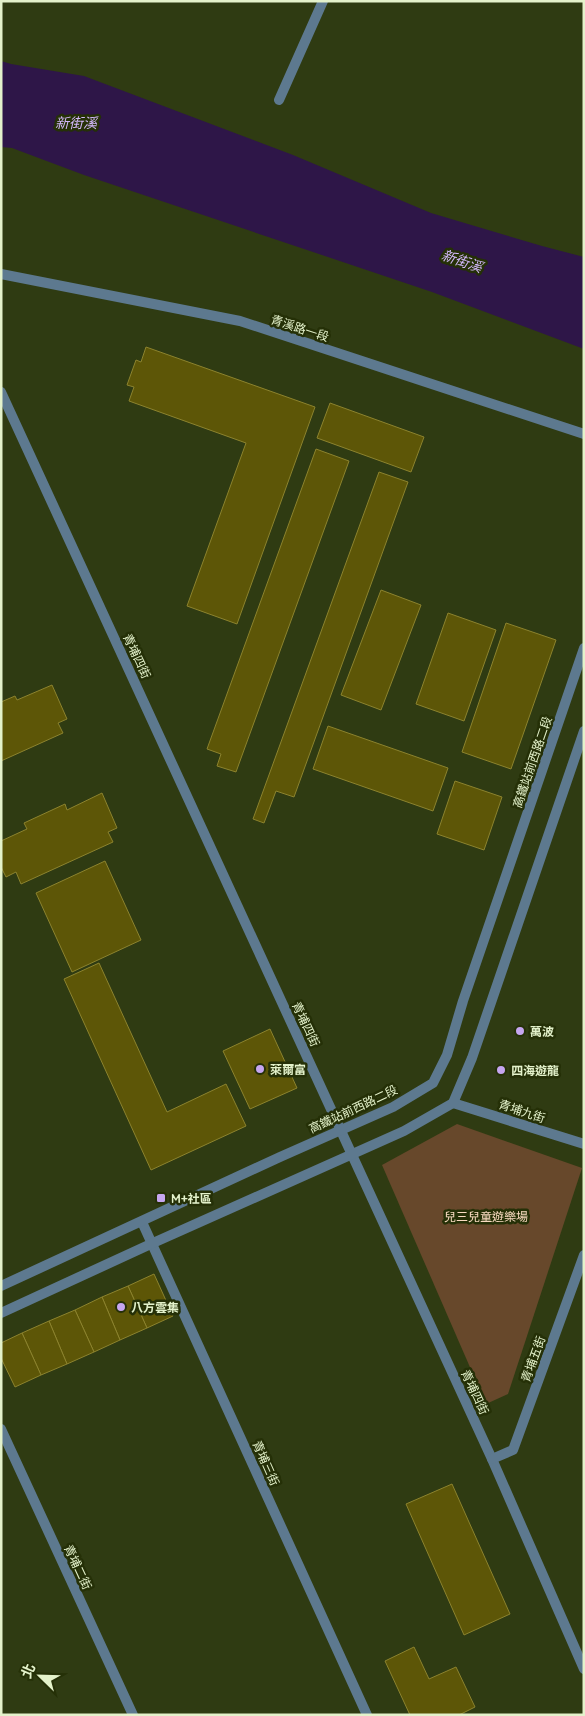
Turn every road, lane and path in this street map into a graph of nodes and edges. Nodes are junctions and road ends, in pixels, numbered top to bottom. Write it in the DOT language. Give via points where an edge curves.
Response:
graph roads {
  1 [pos="323,1"];
  2 [pos="279,100"];
  3 [pos="1,274"];
  4 [pos="1,392"];
  5 [pos="584,434"];
  6 [pos="584,648"];
  7 [pos="584,731"];
  8 [pos="453,1102"];
  9 [pos="341,1130"];
  10 [pos="584,1144"];
  11 [pos="352,1154"];
  12 [pos="142,1222"];
  13 [pos="153,1243"];
  14 [pos="584,1255"];
  15 [pos="1,1286"];
  16 [pos="1,1314"];
  17 [pos="1,1429"];
  18 [pos="492,1459"];
  19 [pos="584,1669"];
  20 [pos="133,1715"];
  21 [pos="367,1715"];
  1 -- 2 [label="street"];
  3 -- 5 [label="street, 青溪路一段" via="240,321"];
  4 -- 9 [label="street, 青埔四街"];
  6 -- 9 [label="street, 高鐵站前西路二段" via="447,1055 433,1083 393,1107"];
  7 -- 8 [label="street" via="472,1058"];
  8 -- 10 [label="street, 青埔九街"];
  8 -- 11 [label="street"];
  9 -- 11 [label="street, 青埔四街"];
  9 -- 12 [label="street, 高鐵站前西路二段"];
  11 -- 13 [label="street"];
  11 -- 18 [label="street, 青埔四街"];
  12 -- 13 [label="street, 青埔三街"];
  12 -- 15 [label="street, 高鐵站前西路二段"];
  13 -- 16 [label="street"];
  13 -- 21 [label="street, 青埔三街"];
  14 -- 18 [label="street, 青埔五街" via="513,1450"];
  17 -- 20 [label="street, 青埔二街"];
  18 -- 19 [label="street, 青埔四街"];
}
